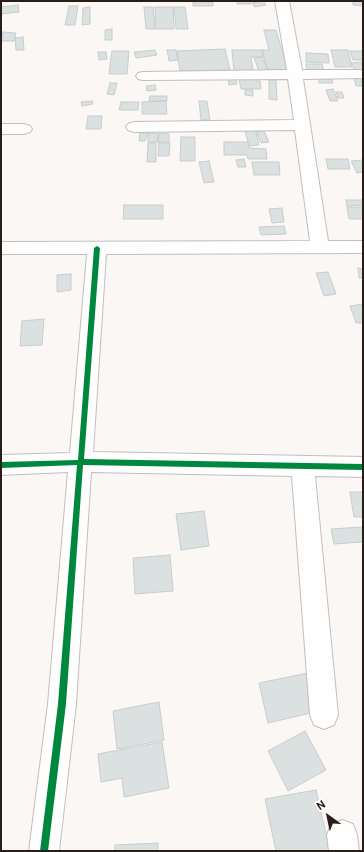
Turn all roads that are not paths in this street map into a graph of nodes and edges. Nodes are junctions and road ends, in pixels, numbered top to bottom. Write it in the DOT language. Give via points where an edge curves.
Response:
graph roads {
  1 [pos="282,1"];
  2 [pos="363,74"];
  3 [pos="295,75"];
  4 [pos="143,76"];
  5 [pos="302,125"];
  6 [pos="134,127"];
  7 [pos="1,129"];
  8 [pos="24,129"];
  9 [pos="320,247"];
  10 [pos="363,247"];
  11 [pos="1,248"];
  12 [pos="97,248"];
  13 [pos="82,462"];
  14 [pos="1,465"];
  15 [pos="303,466"];
  16 [pos="363,467"];
  17 [pos="324,715"];
  18 [pos="44,851"];
  1 -- 3 [label="street"];
  2 -- 3 [label="street"];
  3 -- 4 [label="street"];
  3 -- 5 [label="street"];
  5 -- 6 [label="street"];
  5 -- 9 [label="street"];
  7 -- 8 [label="street"];
  9 -- 10 [label="street"];
  9 -- 12 [label="street"];
  11 -- 12 [label="street"];
  12 -- 13 [label="street"];
  13 -- 14 [label="street"];
  13 -- 15 [label="street"];
  13 -- 18 [label="street" via="62,704"];
  15 -- 16 [label="street"];
  15 -- 17 [label="street"];
}
